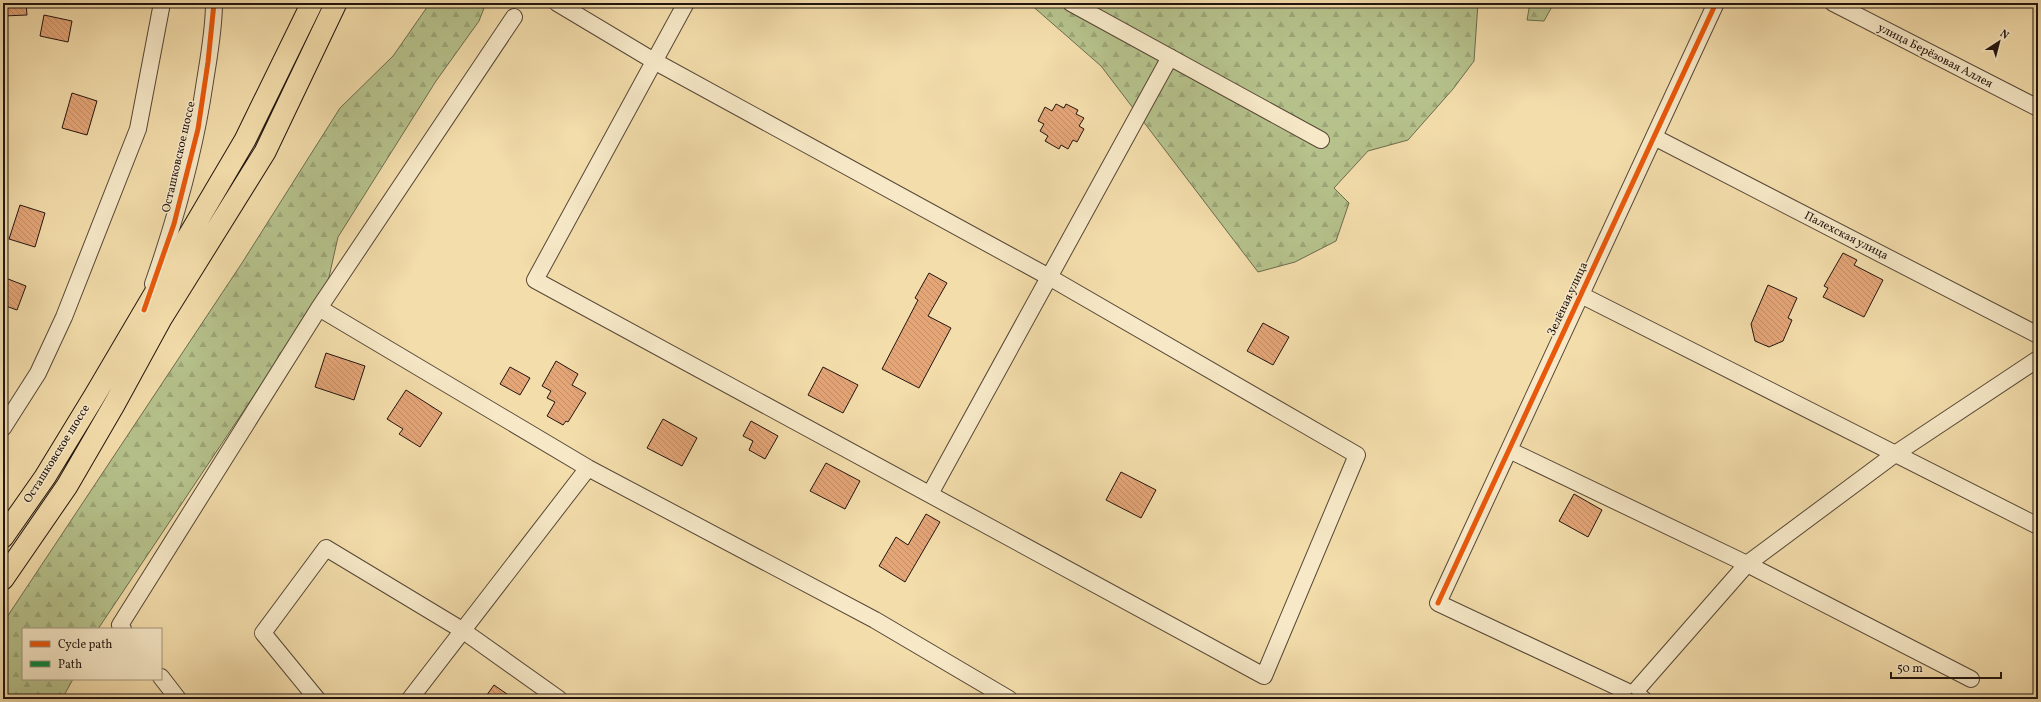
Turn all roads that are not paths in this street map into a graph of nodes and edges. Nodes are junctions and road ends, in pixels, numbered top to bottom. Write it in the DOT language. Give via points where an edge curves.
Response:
graph roads {
  1 [pos="162,3"];
  2 [pos="214,3"];
  3 [pos="312,3"];
  4 [pos="336,3"];
  5 [pos="557,3"];
  6 [pos="686,3"];
  7 [pos="1071,3"];
  8 [pos="1716,3"];
  9 [pos="1833,3"];
  10 [pos="514,17"];
  11 [pos="1170,57"];
  12 [pos="654,61"];
  13 [pos="2038,108"];
  14 [pos="1654,137"];
  15 [pos="1321,140"];
  16 [pos="1049,277"];
  17 [pos="1581,295"];
  18 [pos="319,308"];
  19 [pos="153,315"];
  20 [pos="2038,335"];
  21 [pos="2038,359"];
  22 [pos="3,428"];
  23 [pos="1509,450"];
  24 [pos="1895,454"];
  25 [pos="588,468"];
  26 [pos="930,494"];
  27 [pos="2038,526"];
  28 [pos="3,537"];
  29 [pos="1747,564"];
  30 [pos="3,579"];
  31 [pos="122,628"];
  32 [pos="462,630"];
  33 [pos="162,678"];
  34 [pos="1971,679"];
  35 [pos="1638,696"];
  36 [pos="178,699"];
  37 [pos="317,699"];
  38 [pos="410,699"];
  39 [pos="559,699"];
  40 [pos="1009,699"];
  1 -- 22 [label="street" via="138,129 61,324 38,373"];
  2 -- 19 [label="street, Осташковское шоссе" via="198,129"];
  3 -- 19 [label="main road" via="245,140"];
  4 -- 19 [label="main road" via="265,152"];
  5 -- 12 [label="street"];
  6 -- 12 [label="street"];
  7 -- 11 [label="street"];
  8 -- 14 [label="street, Зелёная улица"];
  9 -- 13 [label="street, улица Берёзовая Аллея"];
  10 -- 18 [label="street"];
  11 -- 15 [label="street"];
  11 -- 16 [label="street"];
  12 -- 16 [label="street"];
  12 -- 26 [label="street" via="535,280"];
  14 -- 17 [label="street, Зелёная улица"];
  14 -- 20 [label="street, Палехская улица"];
  16 -- 26 [label="street"];
  16 -- 26 [label="street" via="1358,455 1264,676"];
  17 -- 23 [label="street, Зелёная улица"];
  17 -- 24 [label="street"];
  18 -- 25 [label="street"];
  18 -- 31 [label="street" via="120,626"];
  19 -- 28 [label="main road, Осташковское шоссе"];
  19 -- 30 [label="main road, Осташковское шоссе" via="114,405 67,486"];
  21 -- 24 [label="street"];
  23 -- 29 [label="street"];
  23 -- 35 [label="street, Зелёная улица" via="1438,603"];
  24 -- 27 [label="street"];
  24 -- 29 [label="street"];
  25 -- 32 [label="street"];
  25 -- 40 [label="street" via="875,620"];
  29 -- 34 [label="street"];
  29 -- 35 [label="street"];
  32 -- 37 [label="street" via="326,548 263,633"];
  32 -- 38 [label="street"];
  32 -- 39 [label="street"];
  33 -- 36 [label="street"];
}
